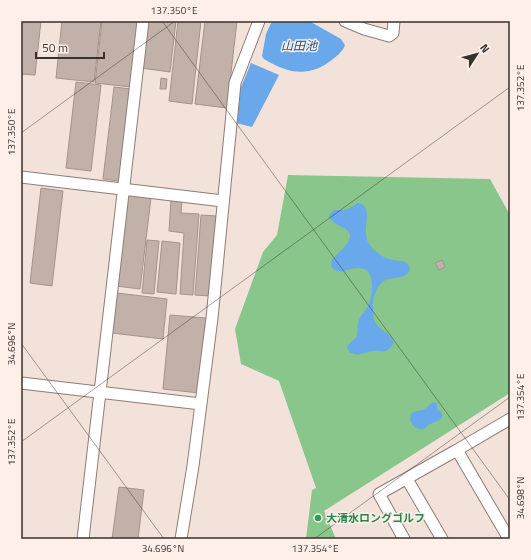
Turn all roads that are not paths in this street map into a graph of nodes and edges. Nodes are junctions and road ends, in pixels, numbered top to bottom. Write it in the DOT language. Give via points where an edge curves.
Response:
graph roads {
  1 [pos="143,21"];
  2 [pos="259,21"];
  3 [pos="345,21"];
  4 [pos="394,21"];
  5 [pos="21,177"];
  6 [pos="122,190"];
  7 [pos="223,201"];
  8 [pos="21,383"];
  9 [pos="100,392"];
  10 [pos="201,404"];
  11 [pos="508,425"];
  12 [pos="457,450"];
  13 [pos="407,479"];
  14 [pos="508,532"];
  15 [pos="83,539"];
  16 [pos="180,539"];
  17 [pos="404,539"];
  18 [pos="442,539"];
  1 -- 6 [label="street"];
  2 -- 7 [label="street" via="236,83"];
  3 -- 4 [label="street" via="389,36 393,33"];
  5 -- 6 [label="street"];
  6 -- 7 [label="street"];
  6 -- 9 [label="street"];
  7 -- 10 [label="street"];
  8 -- 9 [label="street"];
  9 -- 10 [label="street"];
  9 -- 15 [label="street"];
  10 -- 16 [label="street"];
  11 -- 12 [label="street"];
  12 -- 13 [label="street"];
  12 -- 14 [label="street"];
  13 -- 17 [label="street" via="379,494"];
  13 -- 18 [label="street"];
}
